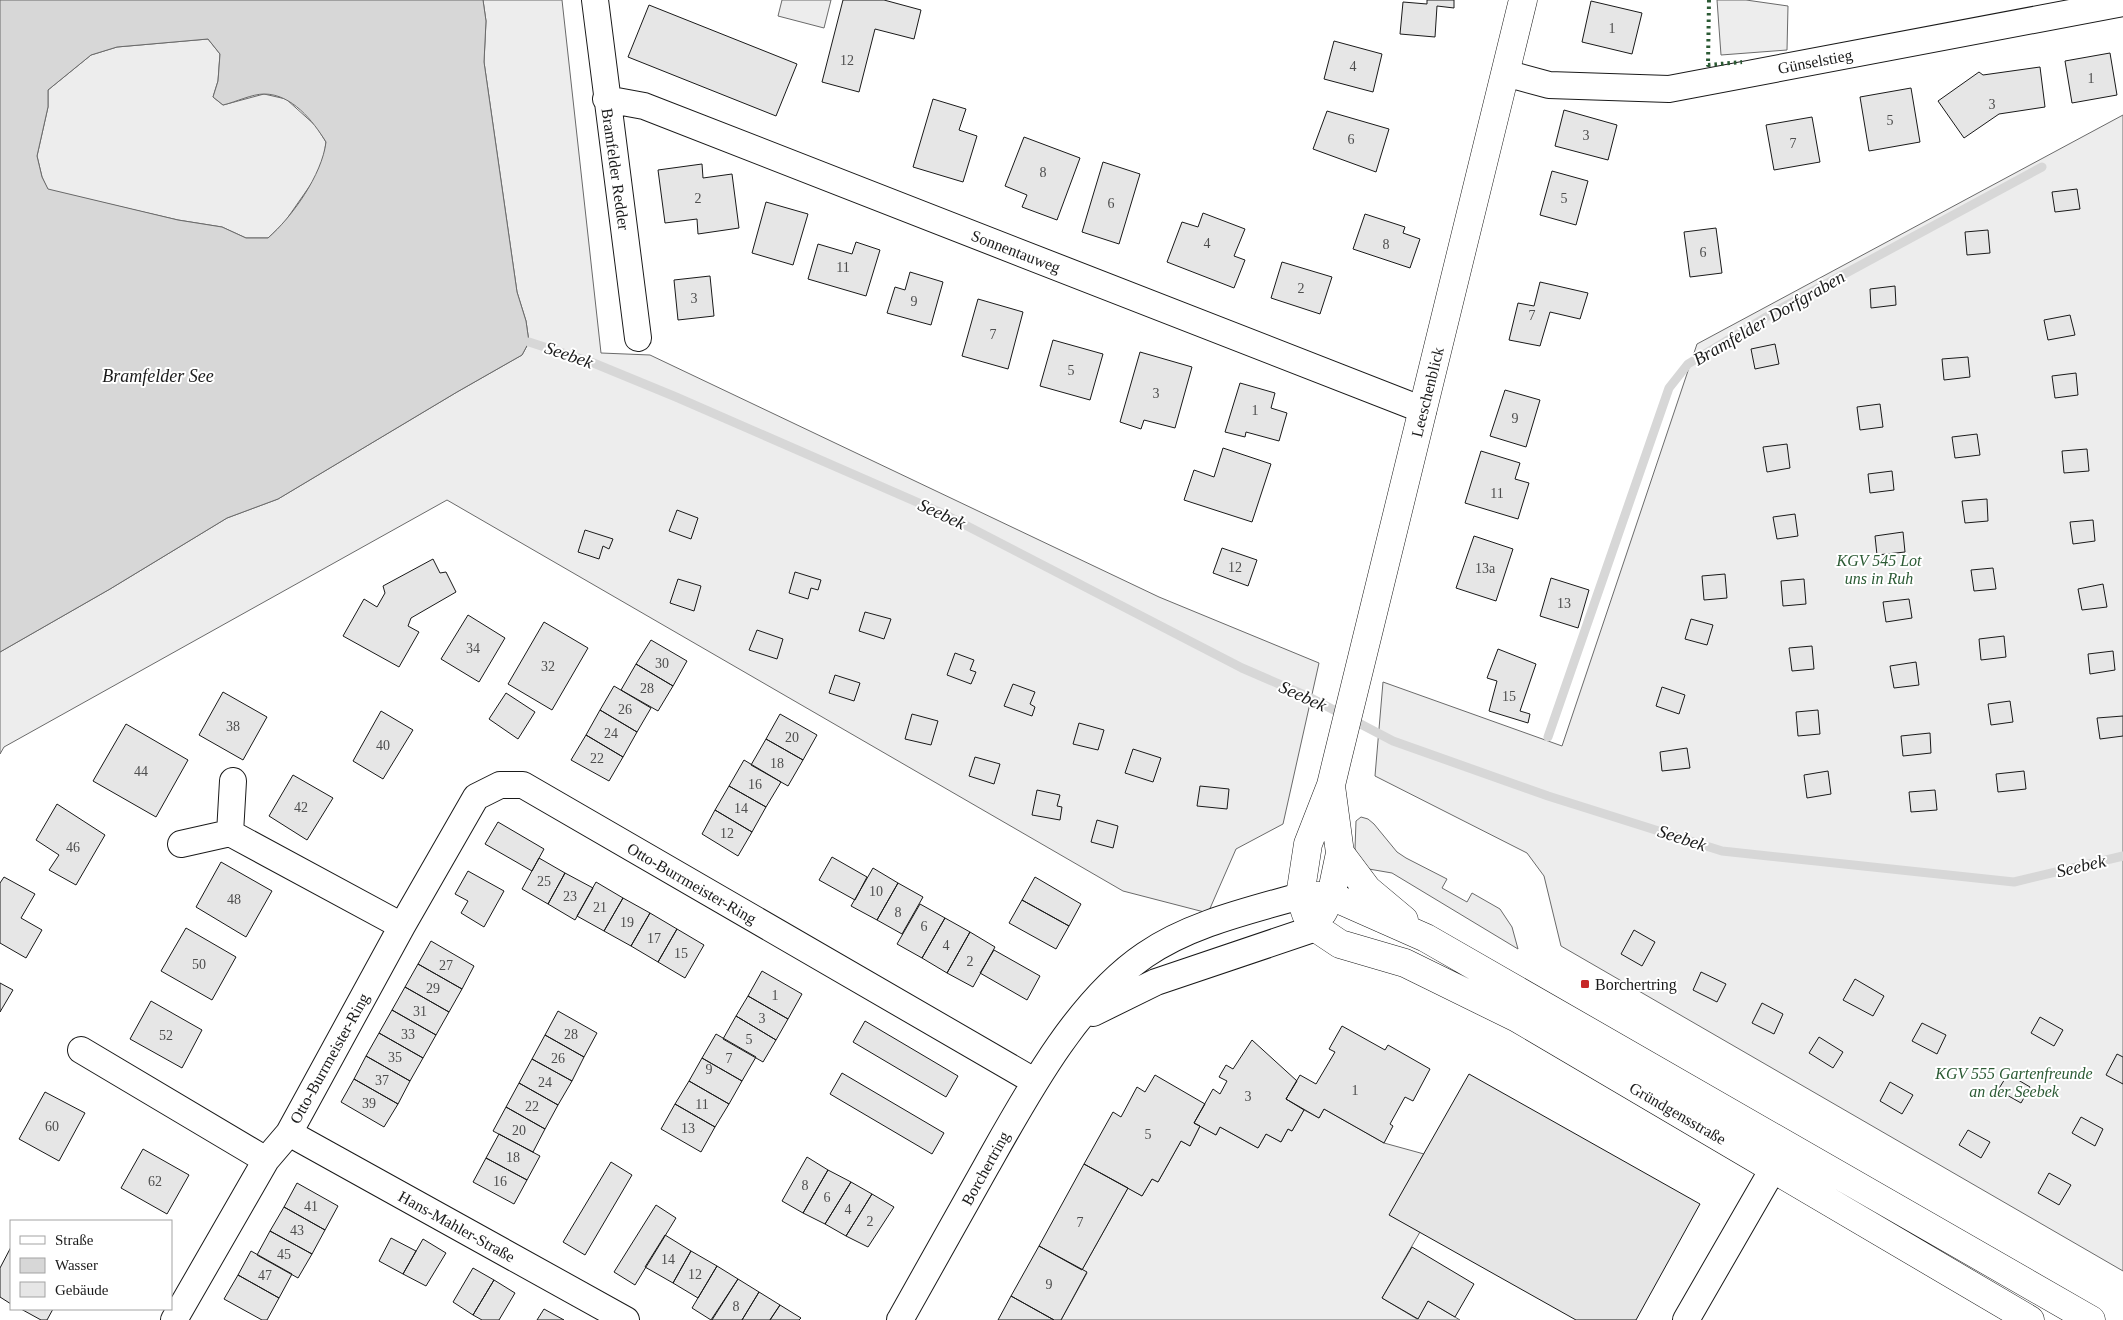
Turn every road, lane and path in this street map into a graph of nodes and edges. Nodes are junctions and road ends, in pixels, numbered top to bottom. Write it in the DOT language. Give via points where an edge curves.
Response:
graph roads {
  1 [pos="595,0"];
  2 [pos="1523,0"];
  3 [pos="2123,3"];
  4 [pos="1505,73"];
  5 [pos="606,99"];
  6 [pos="638,338"];
  7 [pos="1423,410"];
  8 [pos="233,781"];
  9 [pos="1331,785"];
  10 [pos="230,832"];
  11 [pos="181,844"];
  12 [pos="1340,853"];
  13 [pos="1300,896"];
  14 [pos="1330,896"];
  15 [pos="402,926"];
  16 [pos="1316,928"];
  17 [pos="1426,938"];
  18 [pos="1077,1021"];
  19 [pos="81,1050"];
  20 [pos="1034,1081"];
  21 [pos="288,1133"];
  22 [pos="1787,1145"];
  23 [pos="266,1160"];
  24 [pos="1773,1168"];
  25 [pos="174,1320"];
  26 [pos="626,1320"];
  27 [pos="900,1320"];
  28 [pos="1686,1320"];
  29 [pos="2030,1320"];
  30 [pos="2092,1320"];
  1 -- 5 [label="street, Bramfelder Redder"];
  2 -- 4 [label="street, Leeschenblick"];
  3 -- 4 [label="street, Günselstieg" via="1669,89 1549,85"];
  4 -- 7 [label="street, Leeschenblick"];
  5 -- 6 [label="street, Bramfelder Redder"];
  5 -- 7 [label="street, Sonnentauweg" via="644,106"];
  7 -- 9 [label="street, Leeschenblick"];
  8 -- 10 [label="street"];
  9 -- 12 [label="street, Leeschenblick"];
  9 -- 13 [label="street, Leeschenblick" via="1308,844"];
  10 -- 11 [label="street"];
  10 -- 15 [label="street"];
  12 -- 14 [label="street"];
  12 -- 17 [label="street, Gründgensstraße" via="1367,889"];
  13 -- 14 [label="street, Gründgensstraße"];
  13 -- 16 [label="street, Gründgensstraße" via="1306,914"];
  13 -- 18 [label="street, Borchertring" via="1178,936 1124,972"];
  14 -- 16 [label="street"];
  14 -- 17 [label="street, Gründgensstraße"];
  15 -- 20 [label="street, Otto-Burrmeister-Ring" via="476,797 500,784 523,786"];
  15 -- 21 [label="street, Otto-Burrmeister-Ring"];
  16 -- 18 [label="street, Borchertring" via="1156,982"];
  16 -- 24 [label="street, Gründgensstraße" via="1340,944 1405,963 1510,1015"];
  17 -- 22 [label="street, Gründgensstraße"];
  18 -- 20 [label="street, Borchertring"];
  19 -- 23 [label="street"];
  20 -- 27 [label="street, Borchertring"];
  21 -- 23 [label="street, Otto-Burrmeister-Ring"];
  21 -- 26 [label="street, Hans-Mahler-Straße"];
  22 -- 24 [label="street"];
  22 -- 30 [label="street, Gründgensstraße"];
  23 -- 25 [label="street, Otto-Burrmeister-Ring"];
  24 -- 28 [label="street"];
  24 -- 29 [label="street, Gründgensstraße"];
}
